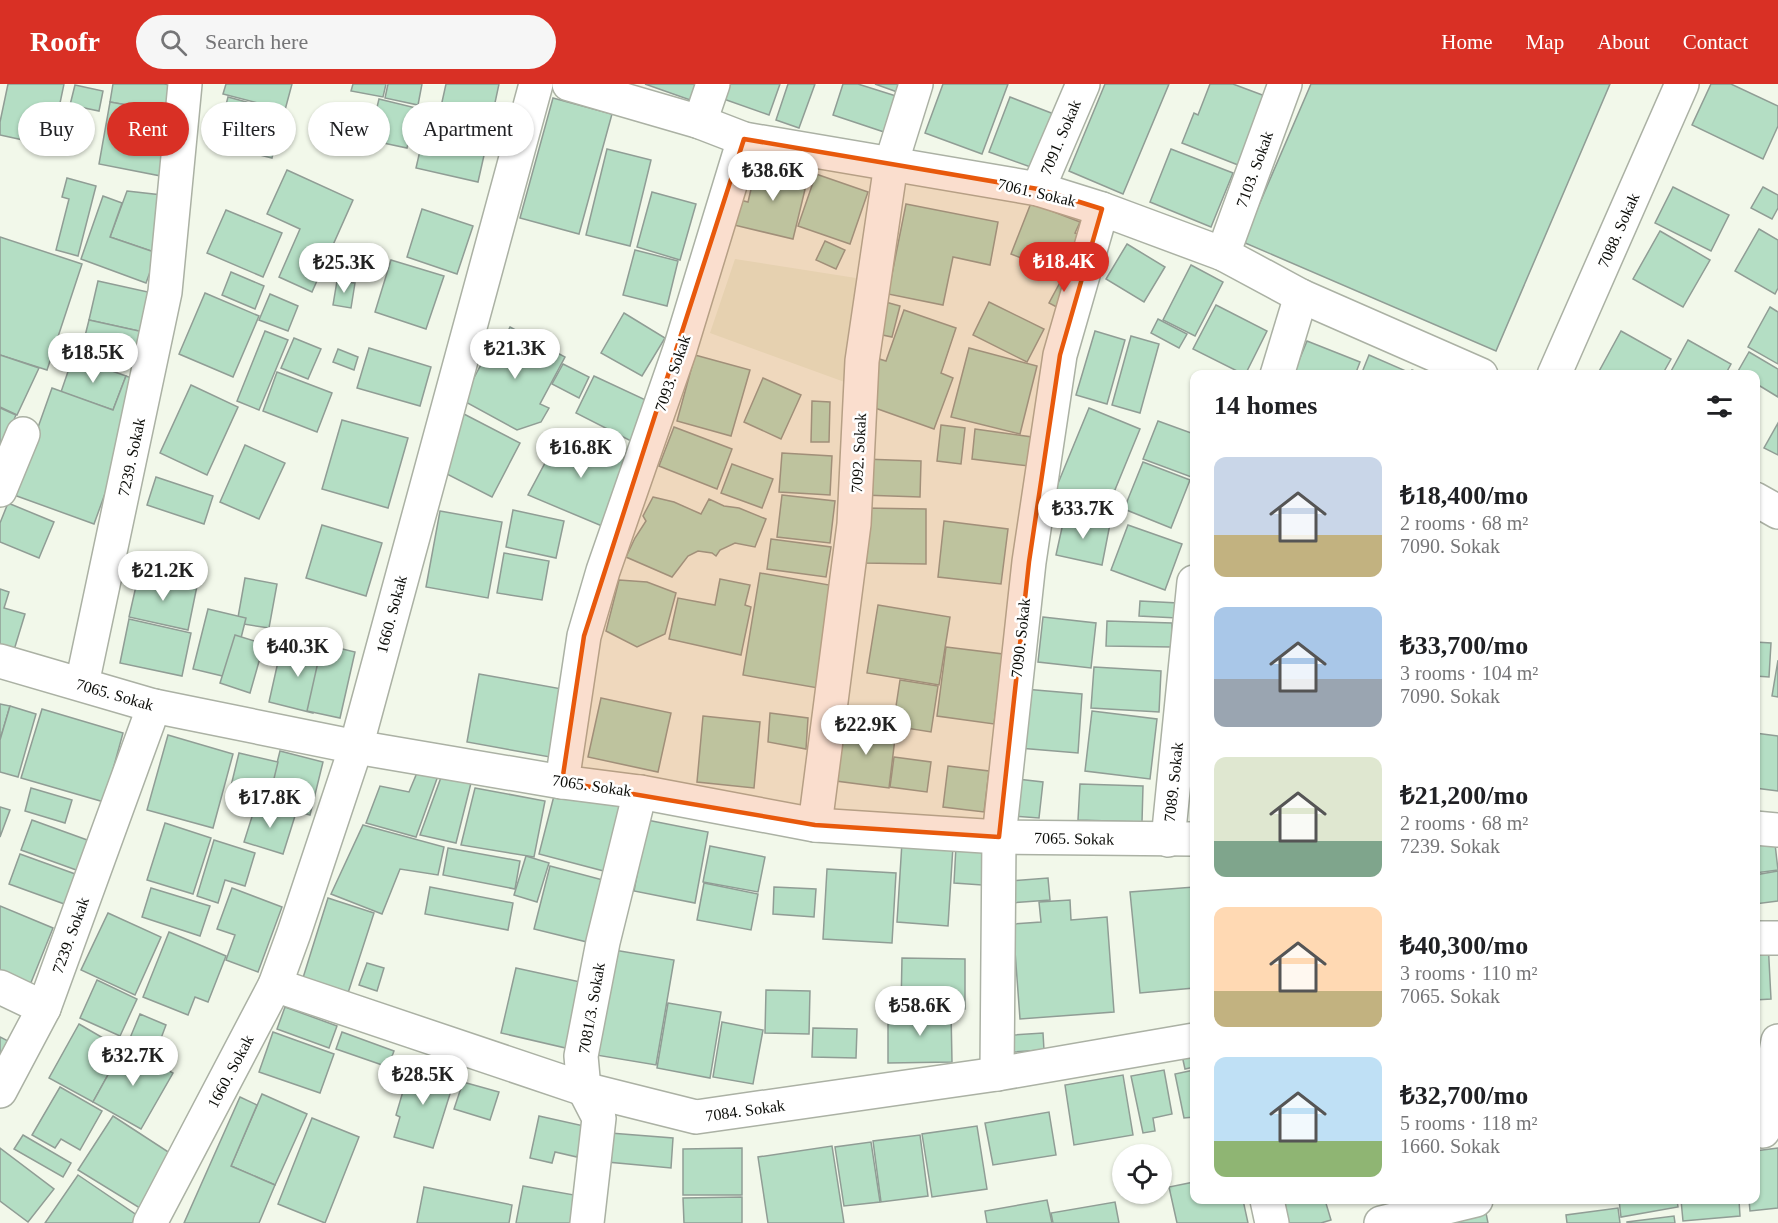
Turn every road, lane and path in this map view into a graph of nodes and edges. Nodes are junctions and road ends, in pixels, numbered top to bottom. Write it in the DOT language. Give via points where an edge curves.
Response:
graph roads {
  1 [pos="185,84"];
  2 [pos="536,84"];
  3 [pos="569,84"];
  4 [pos="713,84"];
  5 [pos="916,84"];
  6 [pos="1083,84"];
  7 [pos="1285,84"];
  8 [pos="1682,84"];
  9 [pos="700,122"];
  10 [pos="744,139"];
  11 [pos="891,164"];
  12 [pos="1038,189"];
  13 [pos="1102,208"];
  14 [pos="1223,254"];
  15 [pos="1301,296"];
  16 [pos="1279,370"];
  17 [pos="1470,370"];
  18 [pos="1556,370"];
  19 [pos="23,434"];
  20 [pos="0,490"];
  21 [pos="1760,502"];
  22 [pos="1778,512"];
  23 [pos="0,661"];
  24 [pos="1190,661"];
  25 [pos="82,684"];
  26 [pos="154,706"];
  27 [pos="356,747"];
  28 [pos="562,782"];
  29 [pos="640,792"];
  30 [pos="814,825"];
  31 [pos="1760,828"];
  32 [pos="1778,830"];
  33 [pos="999,837"];
  34 [pos="1181,840"];
  35 [pos="1760,938"];
  36 [pos="1778,938"];
  37 [pos="276,985"];
  38 [pos="0,987"];
  39 [pos="44,1008"];
  40 [pos="1190,1041"];
  41 [pos="1778,1041"];
  42 [pos="997,1074"];
  43 [pos="584,1089"];
  44 [pos="0,1091"];
  45 [pos="1765,1131"];
  46 [pos="1268,1204"];
  47 [pos="1459,1204"];
  48 [pos="150,1223"];
  49 [pos="587,1223"];
  50 [pos="1272,1223"];
  51 [pos="1381,1223"];
  1 -- 25 [label="street, 7239. Sokak" via="165,292"];
  2 -- 27 [label="street, 1660. Sokak"];
  3 -- 9 [label="street, 7061. Sokak"];
  4 -- 9 [label="street"];
  5 -- 11 [label="street, 7092. Sokak"];
  6 -- 12 [label="street, 7091. Sokak"];
  7 -- 14 [label="street, 7103. Sokak"];
  8 -- 18 [label="street, 7088. Sokak"];
  9 -- 10 [label="street, 7061. Sokak"];
  10 -- 11 [label="street, 7061. Sokak"];
  10 -- 28 [label="street, 7093. Sokak" via="680,349 584,636"];
  11 -- 12 [label="street, 7061. Sokak"];
  11 -- 30 [label="street, 7092. Sokak" via="862,361 854,524"];
  12 -- 13 [label="street, 7061. Sokak"];
  13 -- 14 [label="street, 7061. Sokak"];
  13 -- 33 [label="street, 7090. Sokak" via="1060,354 1029,562"];
  14 -- 15 [label="street, 7061. Sokak"];
  15 -- 16 [label="street"];
  15 -- 17 [label="street, 7061. Sokak"];
  19 -- 20 [label="street"];
  21 -- 22 [label="street"];
  23 -- 25 [label="street, 7065. Sokak"];
  24 -- 34 [label="street, 7089. Sokak"];
  25 -- 26 [label="street, 7065. Sokak"];
  26 -- 27 [label="street, 7065. Sokak"];
  26 -- 39 [label="street, 7239. Sokak"];
  27 -- 28 [label="street, 7065. Sokak"];
  27 -- 37 [label="street, 1660. Sokak"];
  28 -- 29 [label="street, 7065. Sokak"];
  29 -- 30 [label="street, 7065. Sokak"];
  29 -- 43 [label="street, 7081/3. Sokak" via="581,1056"];
  30 -- 33 [label="street, 7065. Sokak"];
  31 -- 32 [label="street"];
  33 -- 34 [label="street, 7065. Sokak"];
  33 -- 42 [label="street, 7090. Sokak"];
  35 -- 36 [label="street"];
  37 -- 43 [label="street, 7084. Sokak"];
  37 -- 48 [label="street, 1660. Sokak"];
  38 -- 39 [label="street"];
  39 -- 44 [label="street, 7239. Sokak"];
  40 -- 42 [label="street, 7084. Sokak"];
  41 -- 45 [label="street"];
  42 -- 43 [label="street, 7084. Sokak" via="696,1117"];
  43 -- 49 [label="street, 7081/3. Sokak" via="599,1118"];
  46 -- 50 [label="street"];
  47 -- 51 [label="street"];
}
